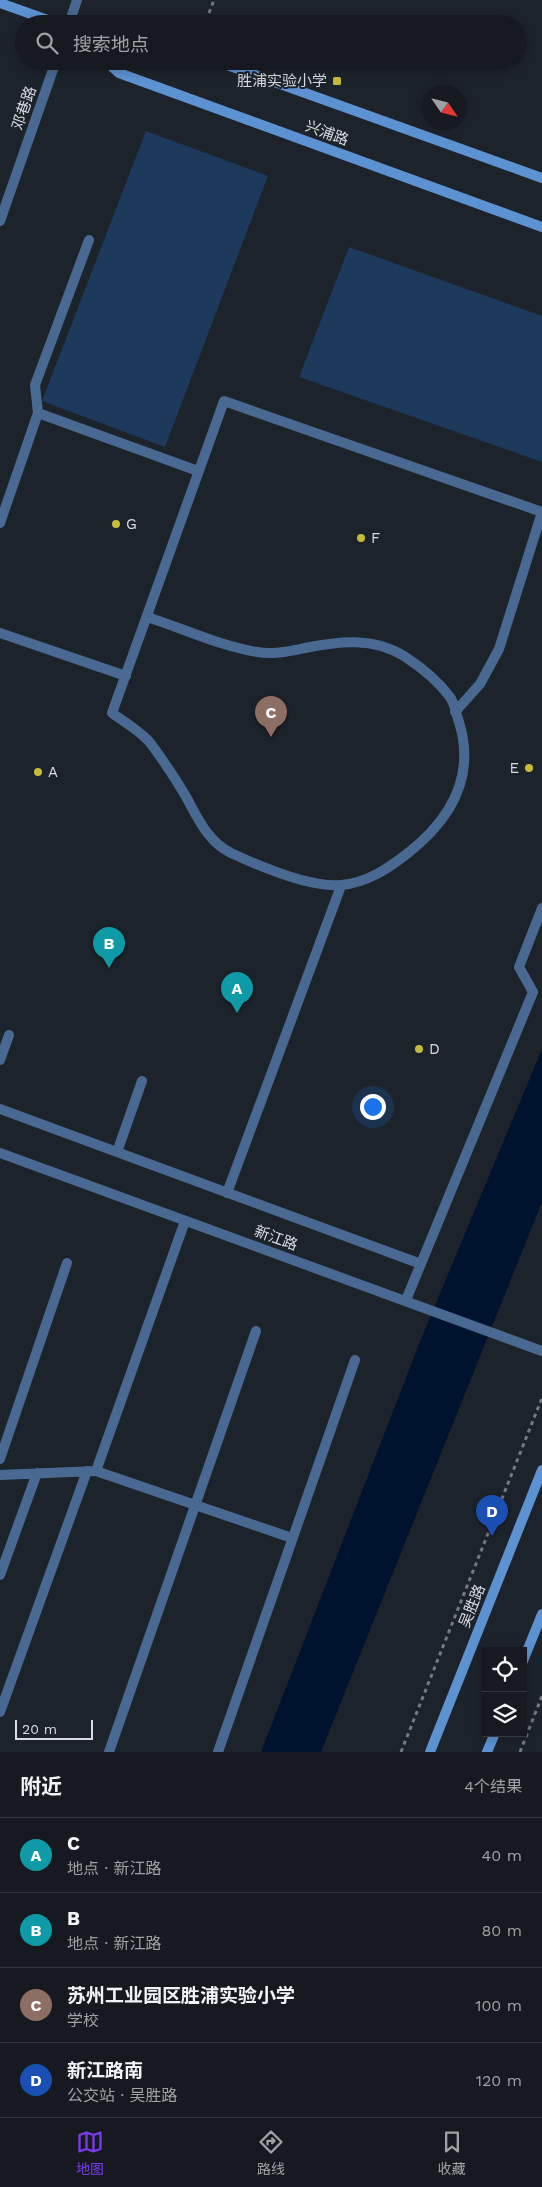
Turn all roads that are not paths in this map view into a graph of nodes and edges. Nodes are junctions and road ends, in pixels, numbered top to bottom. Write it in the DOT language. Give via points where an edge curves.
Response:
graph roads {
  1 [pos="77,0"];
  2 [pos="0,3"];
  3 [pos="34,15"];
  4 [pos="72,15"];
  5 [pos="53,70"];
  6 [pos="115,70"];
  7 [pos="241,70"];
  8 [pos="542,178"];
  9 [pos="0,221"];
  10 [pos="542,227"];
  11 [pos="89,240"];
  12 [pos="38,413"];
  13 [pos="198,471"];
  14 [pos="0,523"];
  15 [pos="147,617"];
  16 [pos="0,633"];
  17 [pos="126,676"];
  18 [pos="456,712"];
  19 [pos="341,886"];
  20 [pos="542,908"];
  21 [pos="9,1035"];
  22 [pos="0,1060"];
  23 [pos="142,1081"];
  24 [pos="0,1109"];
  25 [pos="117,1152"];
  26 [pos="0,1153"];
  27 [pos="227,1193"];
  28 [pos="185,1221"];
  29 [pos="68,1263"];
  30 [pos="421,1264"];
  31 [pos="406,1300"];
  32 [pos="256,1331"];
  33 [pos="542,1351"];
  34 [pos="354,1360"];
  35 [pos="0,1459"];
  36 [pos="542,1470"];
  37 [pos="91,1471"];
  38 [pos="37,1473"];
  39 [pos="0,1475"];
  40 [pos="194,1505"];
  41 [pos="292,1538"];
  42 [pos="0,1574"];
  43 [pos="542,1615"];
  44 [pos="527,1652"];
  45 [pos="0,1712"];
  46 [pos="493,1737"];
  47 [pos="109,1752"];
  48 [pos="218,1752"];
  49 [pos="430,1752"];
  50 [pos="487,1752"];
  1 -- 4 [label="street"];
  2 -- 3 [label="main road"];
  5 -- 9 [label="street, 邓巷路"];
  6 -- 10 [label="main road, 兴浦路"];
  7 -- 8 [label="main road, 兴浦路"];
  11 -- 12 [label="street" via="35,385"];
  12 -- 13 [label="street"];
  12 -- 14 [label="street"];
  13 -- 15 [label="street"];
  13 -- 18 [label="street" via="224,401 542,512 499,649 480,684"];
  15 -- 17 [label="street"];
  15 -- 18 [label="street" via="258,653 287,652 354,641 383,646 439,684 452,699"];
  16 -- 17 [label="street"];
  17 -- 19 [label="street" via="112,713 149,741 205,831 218,844 266,868 314,884"];
  18 -- 19 [label="street" via="465,742 464,763 454,800 443,820 427,838 394,864 367,879"];
  19 -- 27 [label="street"];
  20 -- 30 [label="street" via="518,967 533,992"];
  21 -- 22 [label="street"];
  23 -- 25 [label="street"];
  24 -- 25 [label="street"];
  25 -- 27 [label="street"];
  26 -- 28 [label="street, 新江路"];
  27 -- 30 [label="street"];
  28 -- 31 [label="street, 新江路"];
  28 -- 37 [label="street"];
  29 -- 35 [label="street"];
  30 -- 31 [label="street"];
  31 -- 33 [label="street, 新江路"];
  32 -- 40 [label="street"];
  34 -- 41 [label="street"];
  36 -- 49 [label="main road, 吴胜路"];
  37 -- 38 [label="street"];
  37 -- 40 [label="street"];
  37 -- 45 [label="street"];
  38 -- 39 [label="street"];
  38 -- 42 [label="street"];
  40 -- 41 [label="street"];
  40 -- 47 [label="street"];
  41 -- 48 [label="street"];
  43 -- 44 [label="main road"];
  46 -- 50 [label="main road"];
}
